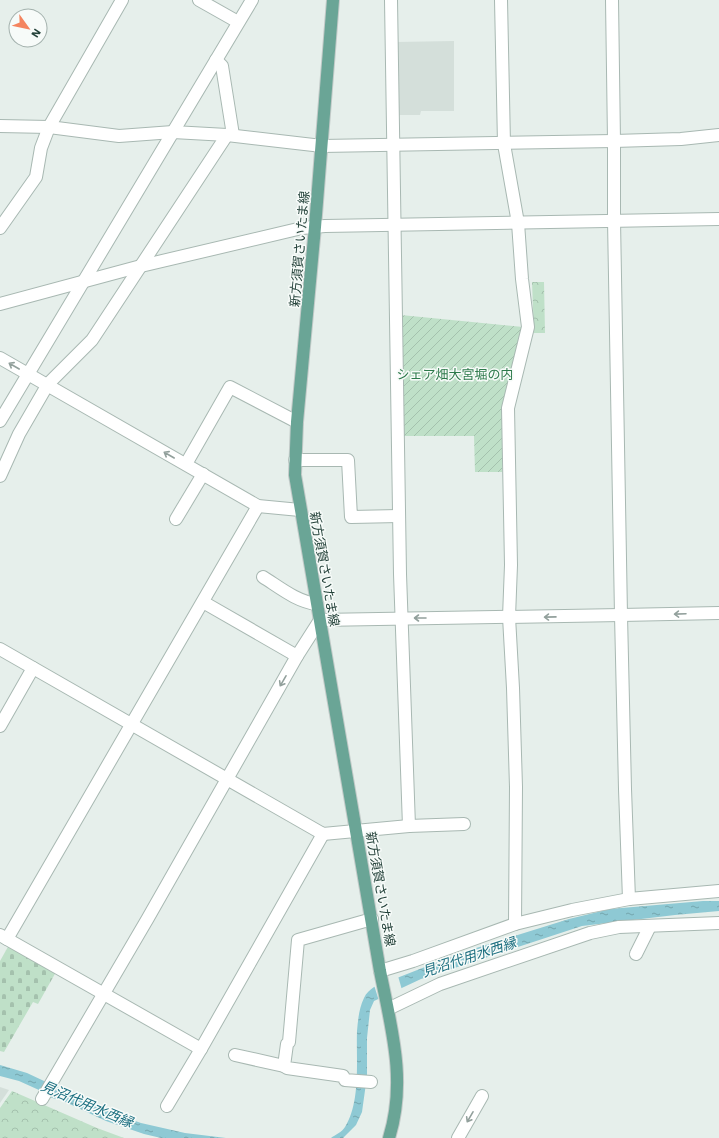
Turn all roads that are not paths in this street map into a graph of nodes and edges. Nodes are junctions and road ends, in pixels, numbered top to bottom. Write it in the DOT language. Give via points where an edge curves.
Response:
graph roads {
  1 [pos="122,0"];
  2 [pos="200,0"];
  3 [pos="252,0"];
  4 [pos="333,0"];
  5 [pos="391,0"];
  6 [pos="501,0"];
  7 [pos="612,0"];
  8 [pos="238,22"];
  9 [pos="216,60"];
  10 [pos="0,126"];
  11 [pos="49,126"];
  12 [pos="173,132"];
  13 [pos="230,135"];
  14 [pos="719,135"];
  15 [pos="614,141"];
  16 [pos="504,144"];
  17 [pos="393,145"];
  18 [pos="322,146"];
  19 [pos="719,219"];
  20 [pos="614,220"];
  21 [pos="518,223"];
  22 [pos="394,224"];
  23 [pos="315,227"];
  24 [pos="0,228"];
  25 [pos="141,266"];
  26 [pos="83,282"];
  27 [pos="0,304"];
  28 [pos="0,358"];
  29 [pos="28,374"];
  30 [pos="48,384"];
  31 [pos="0,420"];
  32 [pos="297,422"];
  33 [pos="295,460"];
  34 [pos="186,464"];
  35 [pos="203,474"];
  36 [pos="0,476"];
  37 [pos="258,506"];
  38 [pos="300,510"];
  39 [pos="399,516"];
  40 [pos="176,519"];
  41 [pos="263,577"];
  42 [pos="203,602"];
  43 [pos="317,604"];
  44 [pos="719,612"];
  45 [pos="621,615"];
  46 [pos="509,617"];
  47 [pos="402,618"];
  48 [pos="320,620"];
  49 [pos="0,648"];
  50 [pos="297,656"];
  51 [pos="33,668"];
  52 [pos="131,723"];
  53 [pos="0,726"];
  54 [pos="227,779"];
  55 [pos="464,824"];
  56 [pos="409,826"];
  57 [pos="357,830"];
  58 [pos="323,834"];
  59 [pos="719,891"];
  60 [pos="629,898"];
  61 [pos="372,919"];
  62 [pos="719,922"];
  63 [pos="515,924"];
  64 [pos="650,926"];
  65 [pos="4,937"];
  66 [pos="636,954"];
  67 [pos="381,974"];
  68 [pos="104,995"];
  69 [pos="387,1005"];
  70 [pos="201,1049"];
  71 [pos="236,1055"];
  72 [pos="284,1066"];
  73 [pos="369,1082"];
  74 [pos="482,1096"];
  75 [pos="42,1099"];
  76 [pos="166,1106"];
  77 [pos="389,1138"];
  78 [pos="458,1138"];
  1 -- 11 [label="street"];
  2 -- 8 [label="street"];
  3 -- 8 [label="street"];
  4 -- 18 [label="main road, 新方須賀さいたま線"];
  5 -- 17 [label="street"];
  6 -- 16 [label="street"];
  7 -- 15 [label="street"];
  8 -- 9 [label="street"];
  9 -- 12 [label="street"];
  9 -- 13 [label="street" via="222,66"];
  10 -- 11 [label="street"];
  11 -- 12 [label="street" via="119,136"];
  11 -- 24 [label="street" via="41,148 36,177"];
  12 -- 13 [label="street"];
  12 -- 26 [label="street"];
  13 -- 18 [label="street"];
  13 -- 25 [label="street"];
  14 -- 15 [label="street"];
  15 -- 16 [label="street"];
  15 -- 20 [label="street"];
  16 -- 17 [label="street"];
  16 -- 21 [label="street"];
  17 -- 18 [label="street"];
  17 -- 22 [label="street"];
  18 -- 23 [label="main road, 新方須賀さいたま線"];
  19 -- 20 [label="street"];
  20 -- 21 [label="street"];
  20 -- 45 [label="street"];
  21 -- 22 [label="street"];
  21 -- 46 [label="street" via="528,327 508,408 511,565"];
  22 -- 23 [label="street"];
  22 -- 39 [label="street"];
  23 -- 25 [label="street"];
  23 -- 32 [label="main road, 新方須賀さいたま線"];
  25 -- 26 [label="street"];
  25 -- 30 [label="street" via="92,340"];
  26 -- 27 [label="street"];
  26 -- 29 [label="street"];
  29 -- 28 [label="street, one-way"];
  29 -- 30 [label="street"];
  29 -- 31 [label="street"];
  34 -- 30 [label="street, one-way"];
  30 -- 36 [label="street" via="19,434"];
  32 -- 33 [label="main road, 新方須賀さいたま線"];
  32 -- 34 [label="street" via="230,387"];
  33 -- 38 [label="main road, 新方須賀さいたま線"];
  33 -- 39 [label="street" via="348,460 351,517"];
  34 -- 35 [label="street"];
  35 -- 37 [label="street"];
  35 -- 40 [label="street"];
  37 -- 38 [label="street"];
  37 -- 42 [label="street"];
  38 -- 43 [label="main road, 新方須賀さいたま線"];
  39 -- 47 [label="street"];
  41 -- 43 [label="street" via="300,599"];
  42 -- 50 [label="street"];
  42 -- 52 [label="street"];
  43 -- 48 [label="main road, 新方須賀さいたま線"];
  44 -- 45 [label="street, one-way"];
  45 -- 46 [label="street, one-way"];
  45 -- 60 [label="street"];
  46 -- 47 [label="street, one-way"];
  46 -- 63 [label="street" via="516,787"];
  47 -- 48 [label="street"];
  47 -- 56 [label="street"];
  48 -- 50 [label="street"];
  48 -- 57 [label="main road, 新方須賀さいたま線"];
  49 -- 51 [label="street"];
  50 -- 54 [label="street, one-way"];
  51 -- 52 [label="street"];
  51 -- 53 [label="street"];
  52 -- 54 [label="street"];
  52 -- 65 [label="street"];
  54 -- 58 [label="street"];
  54 -- 68 [label="street"];
  55 -- 56 [label="street"];
  56 -- 57 [label="street"];
  57 -- 58 [label="street"];
  57 -- 61 [label="main road, 新方須賀さいたま線"];
  58 -- 70 [label="street"];
  59 -- 60 [label="street"];
  60 -- 63 [label="street"];
  61 -- 67 [label="main road, 新方須賀さいたま線"];
  61 -- 72 [label="street" via="298,940 289,1042"];
  62 -- 64 [label="street"];
  63 -- 67 [label="street"];
  64 -- 66 [label="street"];
  64 -- 69 [label="street" via="619,927 590,933 440,984"];
  65 -- 68 [label="street"];
  67 -- 69 [label="main road, 新方須賀さいたま線"];
  68 -- 70 [label="street"];
  68 -- 75 [label="street"];
  69 -- 77 [label="main road, 新方須賀さいたま線" via="398,1076 397,1102"];
  70 -- 76 [label="street"];
  71 -- 72 [label="street"];
  72 -- 73 [label="street" via="343,1076 345,1080"];
  74 -- 78 [label="street, one-way"];
}
